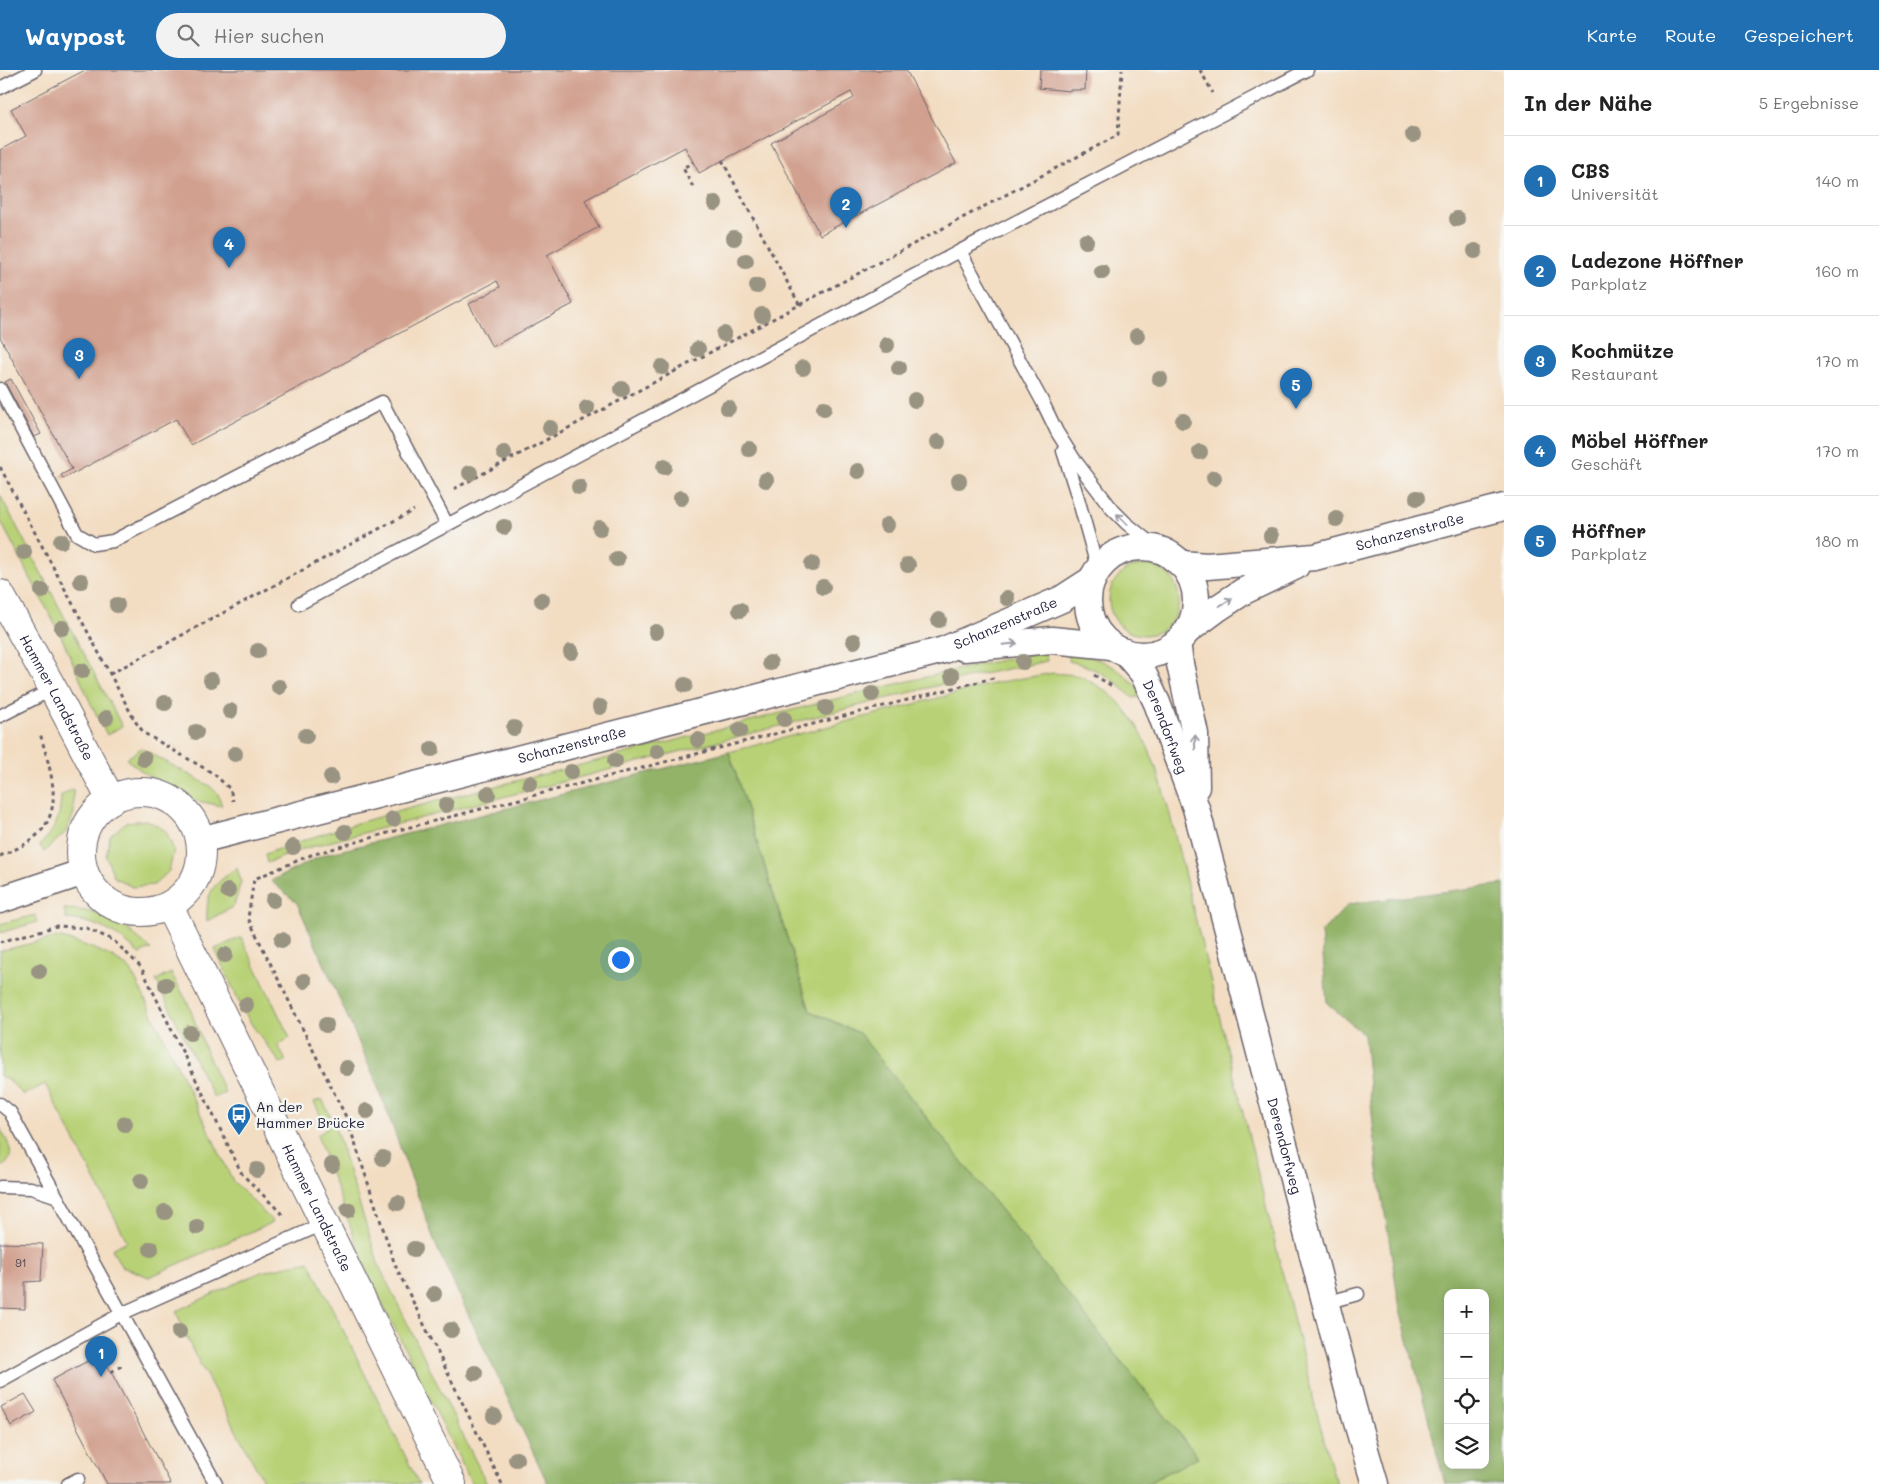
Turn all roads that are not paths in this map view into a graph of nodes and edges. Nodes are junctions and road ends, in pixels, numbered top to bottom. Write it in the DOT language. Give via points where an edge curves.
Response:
graph roads {
  1 [pos="35,70"];
  2 [pos="1307,70"];
  3 [pos="0,88"];
  4 [pos="960,251"];
  5 [pos="0,389"];
  6 [pos="1057,432"];
  7 [pos="1504,507"];
  8 [pos="447,524"];
  9 [pos="1166,554"];
  10 [pos="1315,557"];
  11 [pos="1096,574"];
  12 [pos="0,594"];
  13 [pos="299,604"];
  14 [pos="1182,637"];
  15 [pos="1118,649"];
  16 [pos="944,650"];
  17 [pos="53,689"];
  18 [pos="0,716"];
  19 [pos="111,800"];
  20 [pos="1196,808"];
  21 [pos="200,840"];
  22 [pos="84,872"];
  23 [pos="0,900"];
  24 [pos="168,906"];
  25 [pos="0,1104"];
  26 [pos="0,1187"];
  27 [pos="56,1196"];
  28 [pos="312,1229"];
  29 [pos="1358,1294"];
  30 [pos="1325,1303"];
  31 [pos="121,1314"];
  32 [pos="0,1381"];
  33 [pos="216,1484"];
  34 [pos="452,1484"];
  35 [pos="1375,1484"];
  1 -- 3 [label="lane"];
  2 -- 4 [label="lane"];
  4 -- 6 [label="lane"];
  4 -- 8 [label="lane"];
  5 -- 8 [label="lane" via="77,534 94,544 113,541 382,402"];
  9 -- 6 [label="lane, one-way" via="1112,509"];
  6 -- 11 [label="lane" via="1078,498"];
  7 -- 10 [label="street, Schanzenstraße"];
  8 -- 13 [label="lane"];
  9 -- 10 [label="street, Schanzenstraße" via="1181,564 1207,566"];
  9 -- 11 [label="street, Schanzenstraße" via="1146,547 1132,548 1107,560"];
  9 -- 14 [label="street" via="1182,566 1195,591 1193,619"];
  14 -- 10 [label="street, Schanzenstraße, one-way" via="1244,591"];
  11 -- 15 [label="street" via="1089,594 1093,623 1101,636"];
  11 -- 16 [label="street, Schanzenstraße" via="1062,598"];
  12 -- 17 [label="street, Hammer Landstraße"];
  14 -- 15 [label="street, Schanzenstraße" via="1166,650 1152,654 1139,655"];
  20 -- 14 [label="street, Derendorfweg, one-way" via="1195,734 1180,664"];
  16 -- 15 [label="street, Schanzenstraße, one-way" via="1052,640"];
  15 -- 20 [label="street, Derendorfweg" via="1143,673"];
  16 -- 21 [label="street, Schanzenstraße"];
  17 -- 18 [label="lane"];
  17 -- 19 [label="street, Hammer Landstraße"];
  19 -- 21 [label="street" via="138,792 166,797 188,814"];
  19 -- 22 [label="street" via="100,808 85,831 81,844"];
  20 -- 30 [label="street, Derendorfweg"];
  21 -- 24 [label="street" via="200,866 195,878 188,890"];
  22 -- 23 [label="street"];
  22 -- 24 [label="street" via="104,900 118,908 152,912"];
  24 -- 28 [label="street, Hammer Landstraße"];
  25 -- 27 [label="lane" via="10,1112"];
  26 -- 27 [label="lane" via="31,1188"];
  27 -- 31 [label="lane"];
  28 -- 31 [label="lane"];
  28 -- 34 [label="street, Hammer Landstraße"];
  29 -- 30 [label="lane"];
  30 -- 35 [label="street, Derendorfweg"];
  31 -- 32 [label="lane"];
  31 -- 33 [label="lane"];
}
